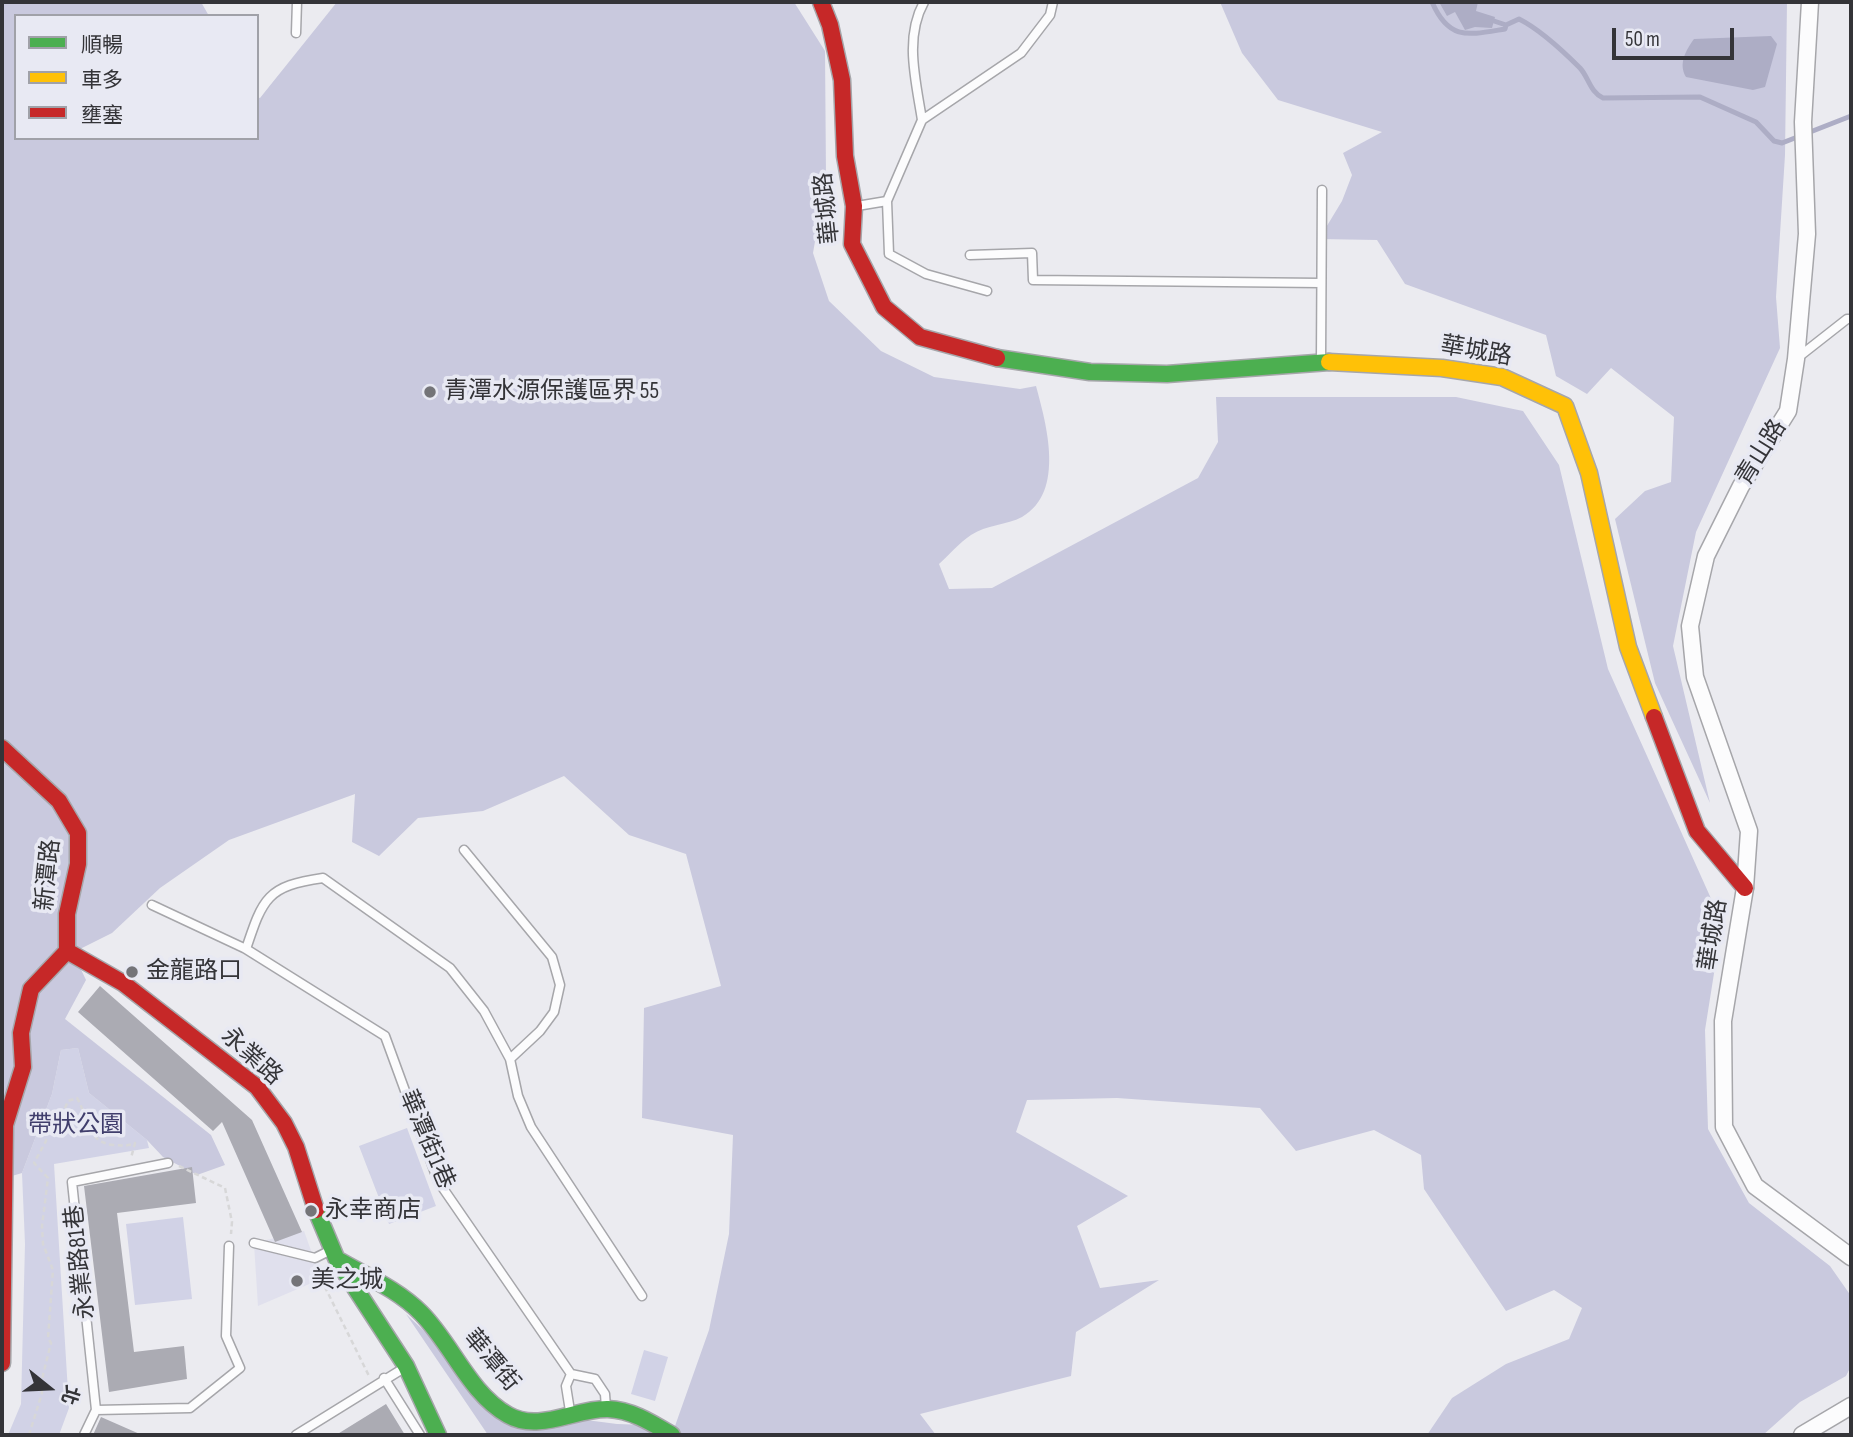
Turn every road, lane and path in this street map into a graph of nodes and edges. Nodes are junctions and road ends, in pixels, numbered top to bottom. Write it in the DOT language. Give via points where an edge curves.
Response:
graph roads {
  1 [pos="297,2"];
  2 [pos="821,2"];
  3 [pos="924,2"];
  4 [pos="1053,2"];
  5 [pos="1810,2"];
  6 [pos="296,33"];
  7 [pos="922,120"];
  8 [pos="1322,190"];
  9 [pos="887,201"];
  10 [pos="854,206"];
  11 [pos="970,255"];
  12 [pos="1321,283"];
  13 [pos="987,291"];
  14 [pos="1851,319"];
  15 [pos="1796,359"];
  16 [pos="1321,362"];
  17 [pos="2,748"];
  18 [pos="464,850"];
  19 [pos="1745,888"];
  20 [pos="152,905"];
  21 [pos="246,949"];
  22 [pos="68,951"];
  23 [pos="510,1059"];
  24 [pos="168,1163"];
  25 [pos="126,1171"];
  26 [pos="254,1242"];
  27 [pos="229,1246"];
  28 [pos="335,1255"];
  29 [pos="1851,1257"];
  30 [pos="321,1279"];
  31 [pos="642,1296"];
  32 [pos="2,1363"];
  33 [pos="406,1366"];
  34 [pos="572,1374"];
  35 [pos="384,1378"];
  36 [pos="373,1385"];
  37 [pos="1851,1406"];
  38 [pos="606,1408"];
  39 [pos="96,1410"];
  40 [pos="573,1416"];
  41 [pos="301,1434"];
  42 [pos="29,1435"];
  43 [pos="84,1435"];
  44 [pos="420,1435"];
  45 [pos="438,1435"];
  46 [pos="672,1435"];
  47 [pos="1802,1435"];
  1 -- 6 [label="lane"];
  2 -- 10 [label="street, 華城路" via="842,80 845,156"];
  3 -- 7 [label="lane" via="911,52"];
  4 -- 7 [label="lane" via="1050,15 1021,53"];
  5 -- 15 [label="street, 青山路" via="1803,122 1807,234"];
  7 -- 9 [label="lane"];
  8 -- 12 [label="lane"];
  9 -- 10 [label="lane"];
  9 -- 13 [label="lane" via="889,254 926,274"];
  10 -- 16 [label="street, 華城路" via="852,244 859,261 884,307 920,337 1013,363 1090,372 1167,374"];
  11 -- 12 [label="lane" via="1032,253 1033,280"];
  12 -- 16 [label="lane"];
  14 -- 15 [label="lane"];
  15 -- 19 [label="street, 青山路" via="1788,411 1741,486 1706,556 1690,626 1695,677 1749,831"];
  16 -- 19 [label="street, 華城路" via="1442,368 1502,377 1565,405 1589,473 1628,647 1697,831"];
  17 -- 22 [label="street, 新潭路" via="59,801 78,832 78,864 67,915"];
  18 -- 23 [label="lane" via="552,957 560,985 554,1012"];
  19 -- 29 [label="street, 華城路" via="1723,1021 1724,1127 1755,1186"];
  20 -- 21 [label="lane, 華潭街1巷"];
  21 -- 23 [label="lane" via="261,904 291,883 323,878 450,968 484,1011"];
  21 -- 34 [label="lane, 華潭街1巷" via="386,1037 438,1181"];
  22 -- 28 [label="street, 永業路" via="123,983 257,1087 296,1147"];
  22 -- 32 [label="street" via="32,989 20,1033 23,1067 5,1125"];
  23 -- 31 [label="lane" via="531,1127"];
  24 -- 25 [label="lane, 永業路81巷"];
  24 -- 27 [label="path" via="225,1188 232,1222"];
  25 -- 39 [label="lane, 永業路81巷" via="72,1182"];
  25 -- 42 [label="path" via="135,1143 125,1147 94,1137 77,1098 68,1101 34,1163 48,1178 41,1226 53,1287 47,1318 51,1342"];
  26 -- 28 [label="lane" via="315,1258"];
  27 -- 39 [label="lane" via="226,1336 240,1367 190,1408"];
  28 -- 33 [label="street, 永業路"];
  28 -- 40 [label="street, 華潭街" via="421,1313 485,1395 510,1417"];
  30 -- 36 [label="path"];
  33 -- 35 [label="lane"];
  33 -- 45 [label="street, 永業路"];
  34 -- 38 [label="lane, 華潭街1巷" via="595,1379 605,1394"];
  34 -- 40 [label="lane" via="566,1401"];
  35 -- 36 [label="lane"];
  35 -- 44 [label="lane"];
  36 -- 41 [label="lane"];
  37 -- 47 [label="street"];
  38 -- 40 [label="street, 華潭街"];
  38 -- 46 [label="street, 華潭街" via="639,1414"];
  39 -- 43 [label="lane"];
}
